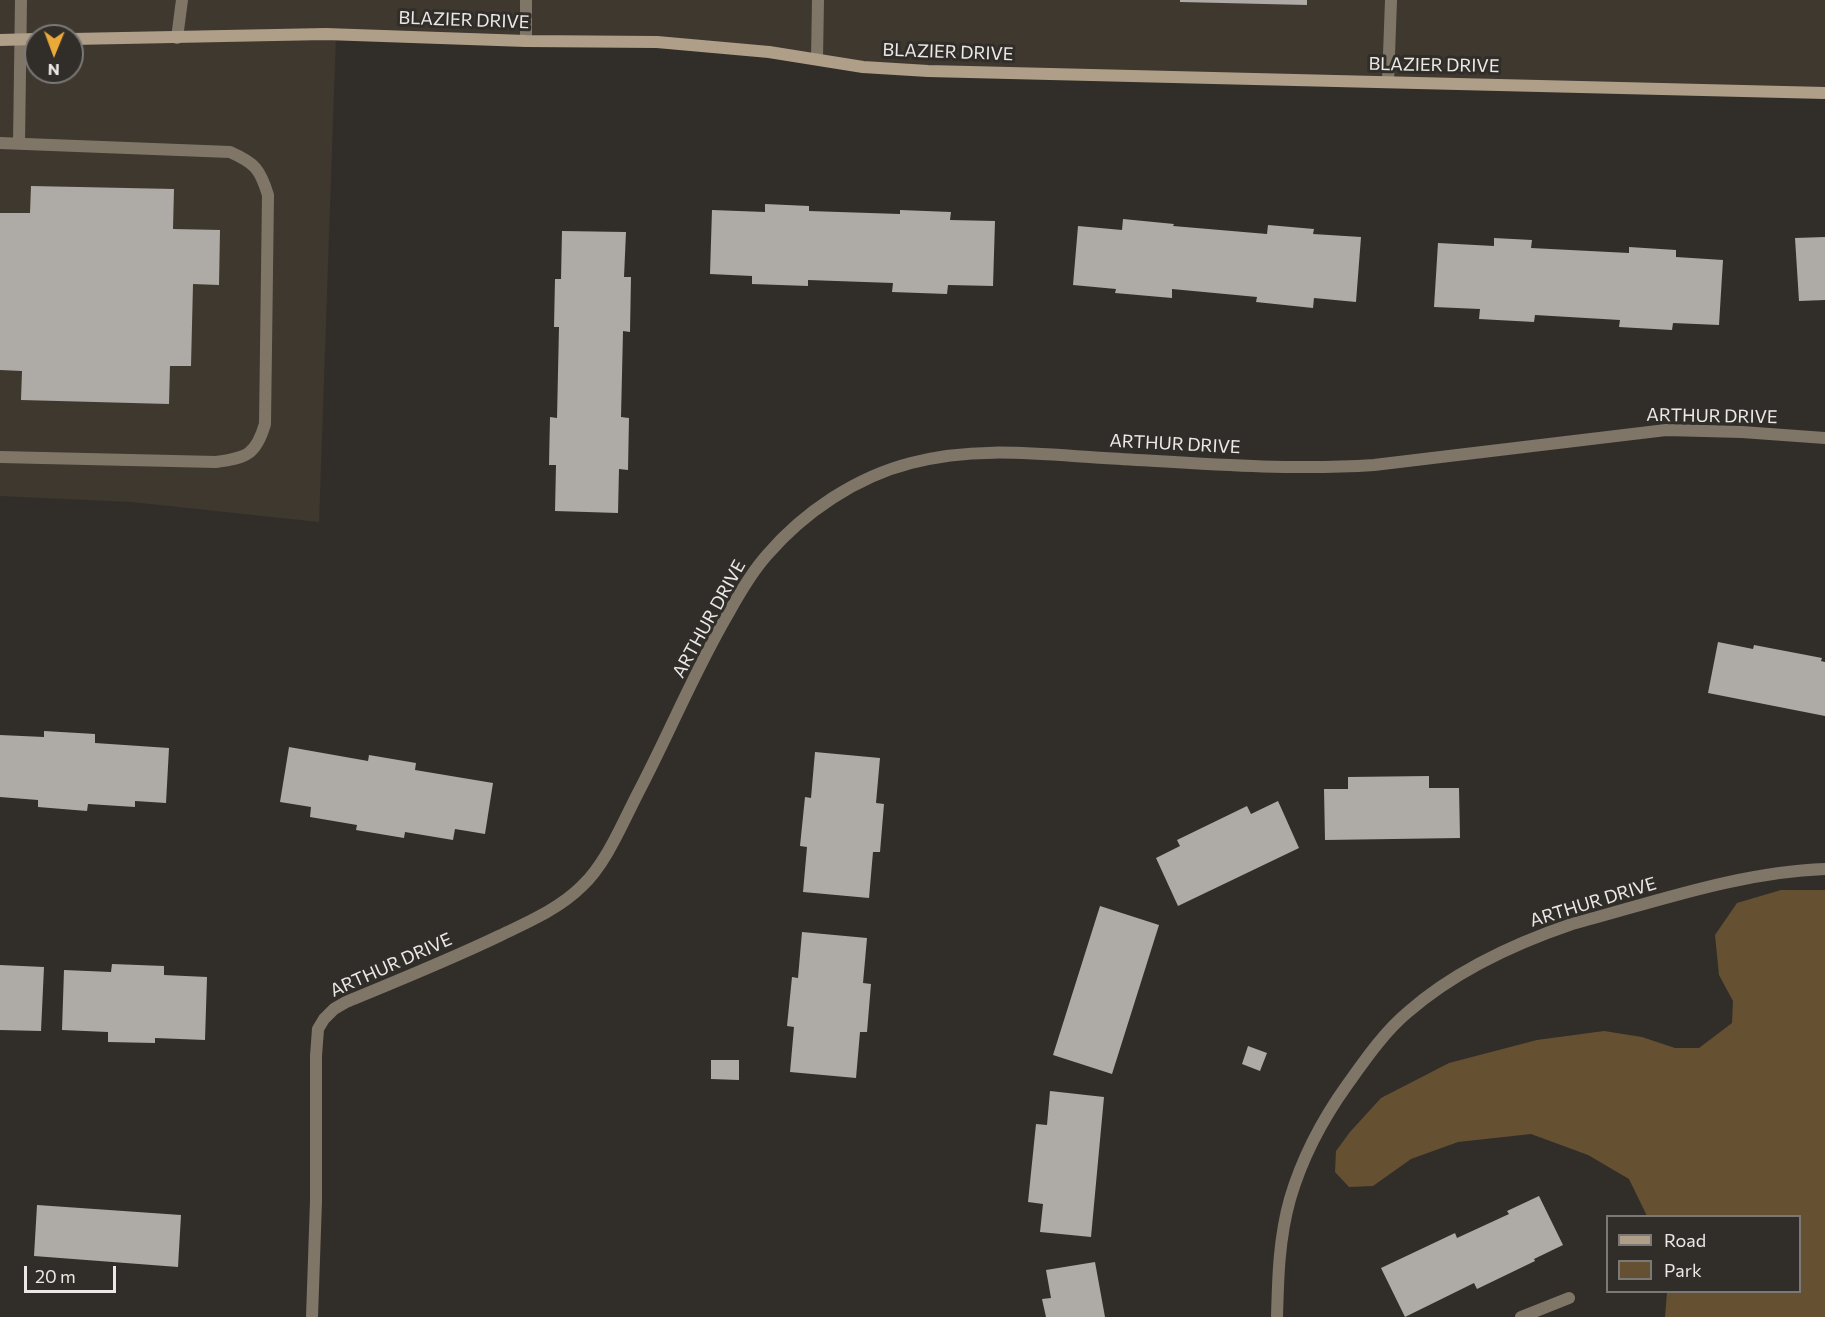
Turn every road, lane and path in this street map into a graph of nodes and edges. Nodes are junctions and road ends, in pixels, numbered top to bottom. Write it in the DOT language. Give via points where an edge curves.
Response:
graph roads {
  1 [pos="21,0"];
  2 [pos="182,0"];
  3 [pos="526,0"];
  4 [pos="818,0"];
  5 [pos="1391,0"];
  6 [pos="177,38"];
  7 [pos="84,39"];
  8 [pos="0,40"];
  9 [pos="20,40"];
  10 [pos="24,40"];
  11 [pos="526,41"];
  12 [pos="817,59"];
  13 [pos="1388,82"];
  14 [pos="1825,93"];
  15 [pos="0,143"];
  16 [pos="18,143"];
  17 [pos="1825,438"];
  18 [pos="0,458"];
  19 [pos="1825,870"];
  20 [pos="1569,1298"];
  21 [pos="312,1317"];
  22 [pos="1277,1317"];
  23 [pos="1521,1317"];
  1 -- 9 [label="street"];
  2 -- 6 [label="street"];
  3 -- 11 [label="street"];
  4 -- 12 [label="street"];
  5 -- 13 [label="street"];
  6 -- 7 [label="street, BLAZIER DRIVE"];
  6 -- 11 [label="street, BLAZIER DRIVE" via="326,34"];
  8 -- 9 [label="street"];
  9 -- 10 [label="street"];
  9 -- 16 [label="street"];
  11 -- 12 [label="street, BLAZIER DRIVE" via="667,43"];
  12 -- 13 [label="street, BLAZIER DRIVE" via="863,67 928,71"];
  13 -- 14 [label="street, BLAZIER DRIVE"];
  15 -- 16 [label="street"];
  16 -- 18 [label="street" via="230,152 249,160 262,173 268,195 265,424 252,453 216,462"];
  17 -- 21 [label="street, ARTHUR DRIVE" via="1665,429 1334,468 1016,452 964,453 911,463 847,489 787,535 748,579 712,640 611,844 584,885 551,910 457,956 346,1002 324,1019 318,1029 316,1056"];
  19 -- 22 [label="street, ARTHUR DRIVE" via="1755,877 1572,924 1493,956 1407,1012 1335,1102 1297,1178 1280,1250"];
  20 -- 23 [label="street"];
}
